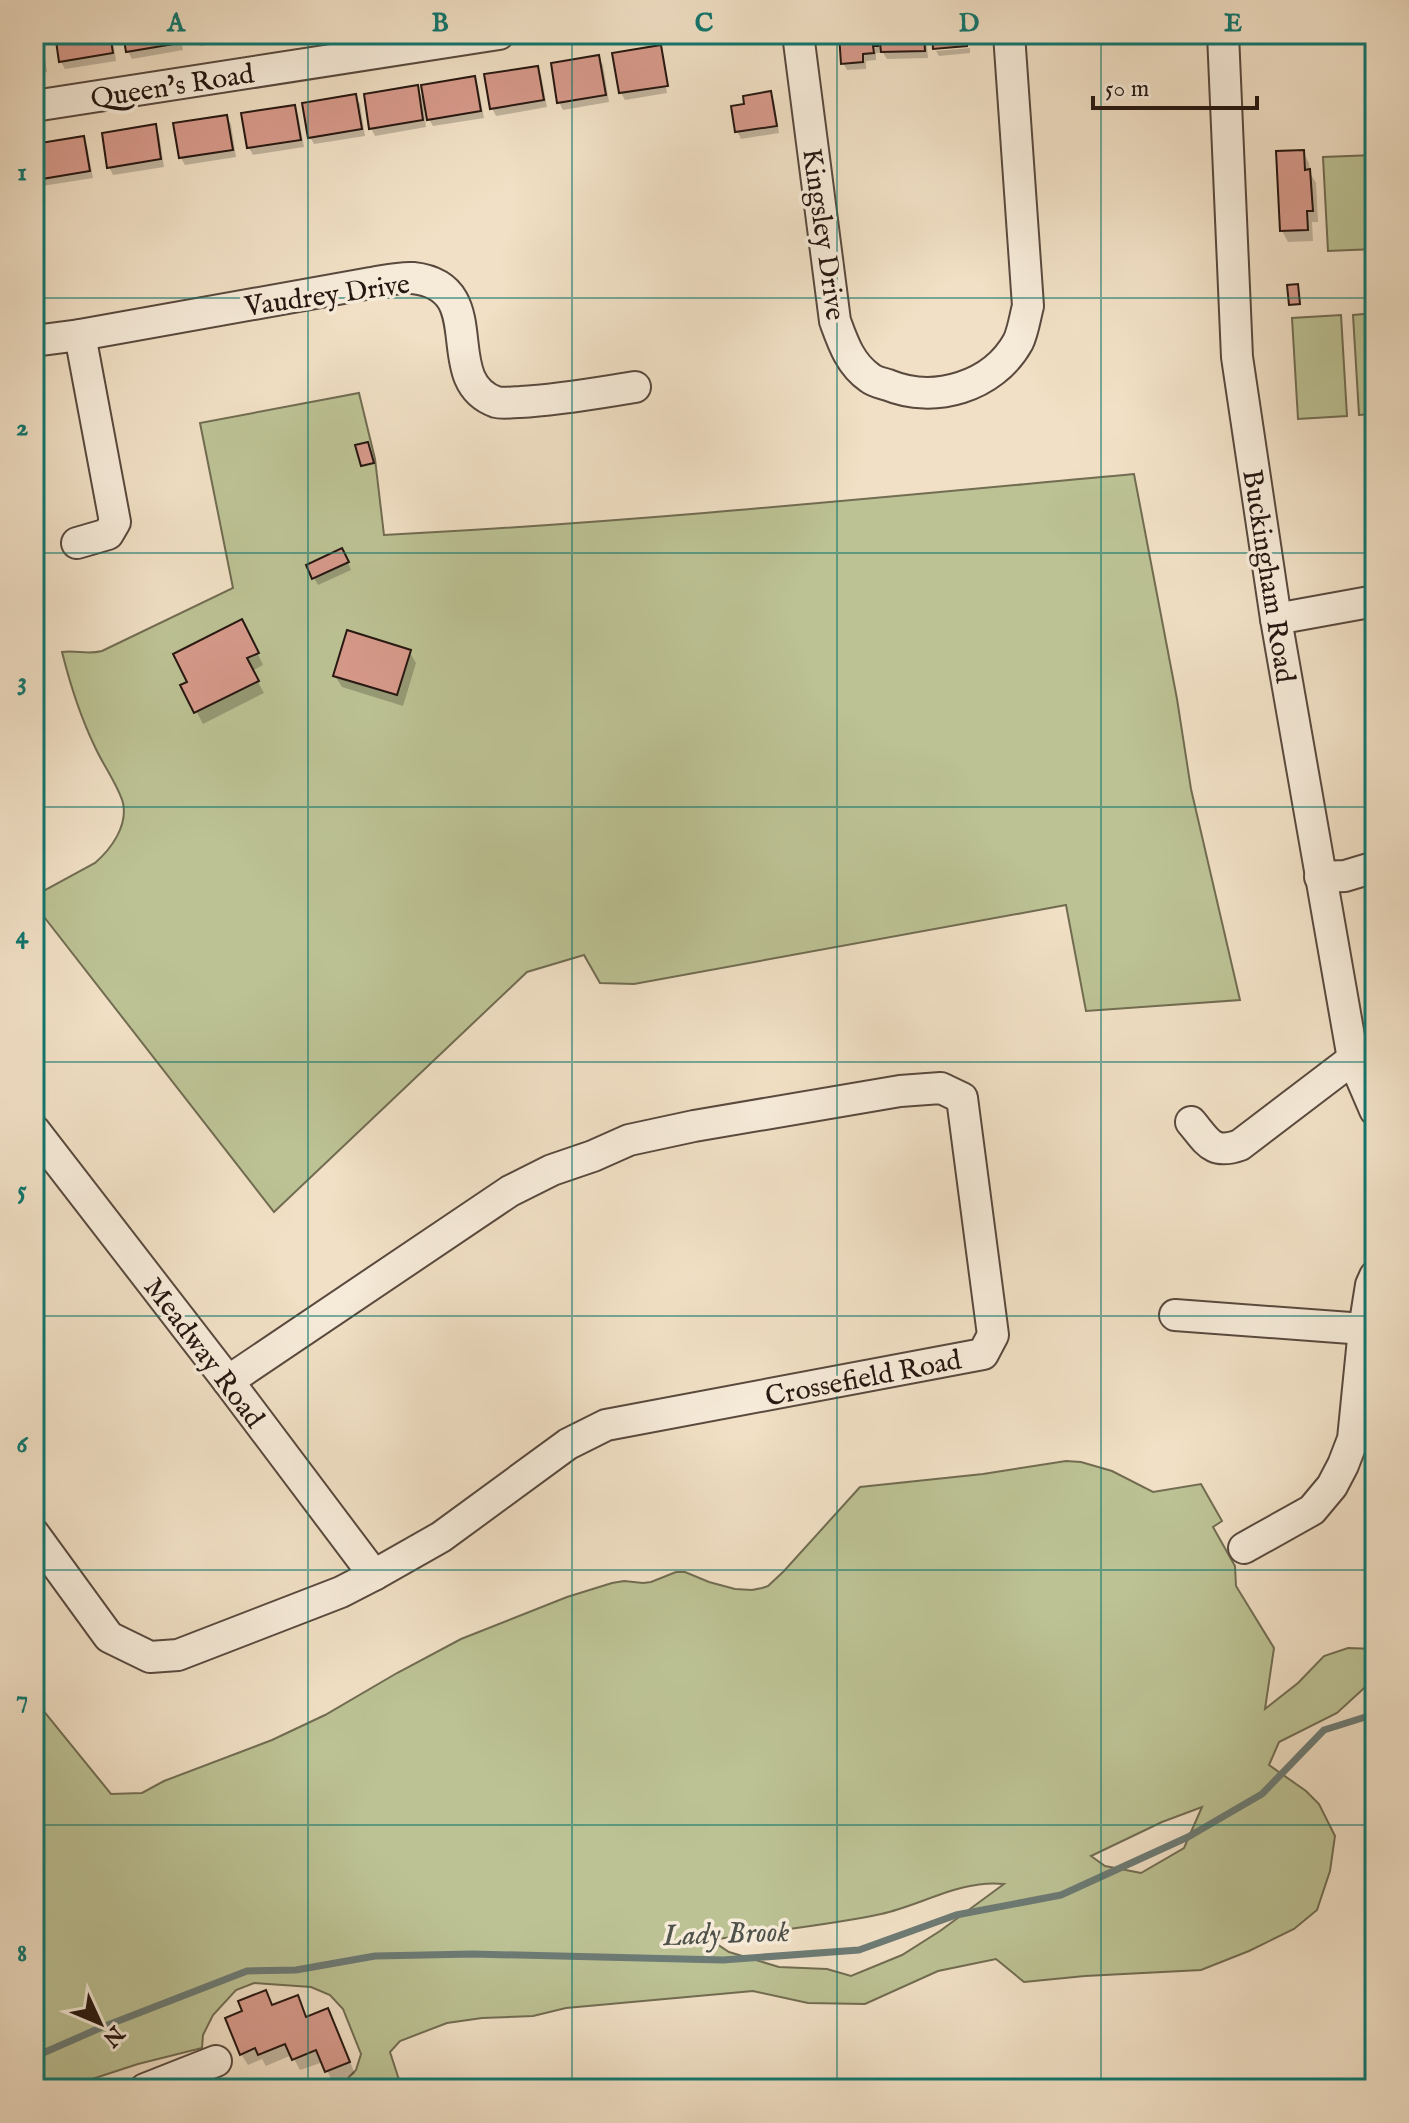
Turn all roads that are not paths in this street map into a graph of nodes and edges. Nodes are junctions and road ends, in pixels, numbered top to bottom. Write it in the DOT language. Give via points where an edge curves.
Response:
graph roads {
  1 [pos="499,34"];
  2 [pos="798,34"];
  3 [pos="1009,34"];
  4 [pos="1223,34"];
  5 [pos="34,106"];
  6 [pos="80,335"];
  7 [pos="34,341"];
  8 [pos="635,387"];
  9 [pos="77,543"];
  10 [pos="1375,601"];
  11 [pos="1276,619"];
  12 [pos="1375,867"];
  13 [pos="1320,877"];
  14 [pos="1353,1059"];
  15 [pos="1375,1110"];
  16 [pos="1191,1122"];
  17 [pos="34,1130"];
  18 [pos="1375,1276"];
  19 [pos="1175,1315"];
  20 [pos="1364,1329"];
  21 [pos="228,1381"];
  22 [pos="34,1534"];
  23 [pos="1244,1548"];
  24 [pos="374,1575"];
  25 [pos="216,2061"];
  26 [pos="145,2089"];
  1 -- 5 [label="street, Queen's Road"];
  2 -- 3 [label="street, Kingsley Drive" via="835,321 847,355 871,379 932,394 968,386 996,369 1018,341 1028,306"];
  4 -- 11 [label="street, Buckingham Road" via="1237,357"];
  6 -- 7 [label="street, Vaudrey Drive"];
  6 -- 8 [label="street, Vaudrey Drive" via="412,278 437,284 454,299 465,367 479,393 499,403"];
  6 -- 9 [label="street" via="115,522 108,534"];
  10 -- 11 [label="street"];
  11 -- 13 [label="street, Buckingham Road"];
  12 -- 13 [label="street"];
  13 -- 14 [label="street, Buckingham Road"];
  14 -- 15 [label="street, Buckingham Road"];
  14 -- 16 [label="street" via="1240,1145 1227,1150 1211,1146"];
  17 -- 21 [label="street, Meadway Road"];
  18 -- 20 [label="street"];
  19 -- 20 [label="street"];
  20 -- 23 [label="street" via="1353,1439 1338,1476 1312,1510"];
  21 -- 24 [label="street, Meadway Road"];
  21 -- 24 [label="street, Crossefield Road" via="510,1191 629,1140 900,1091 941,1088 962,1098 993,1335 983,1354 606,1425 568,1444 441,1537"];
  22 -- 24 [label="street, Crossefield Road" via="109,1637 150,1657 178,1655"];
  25 -- 26 [label="street"];
}
